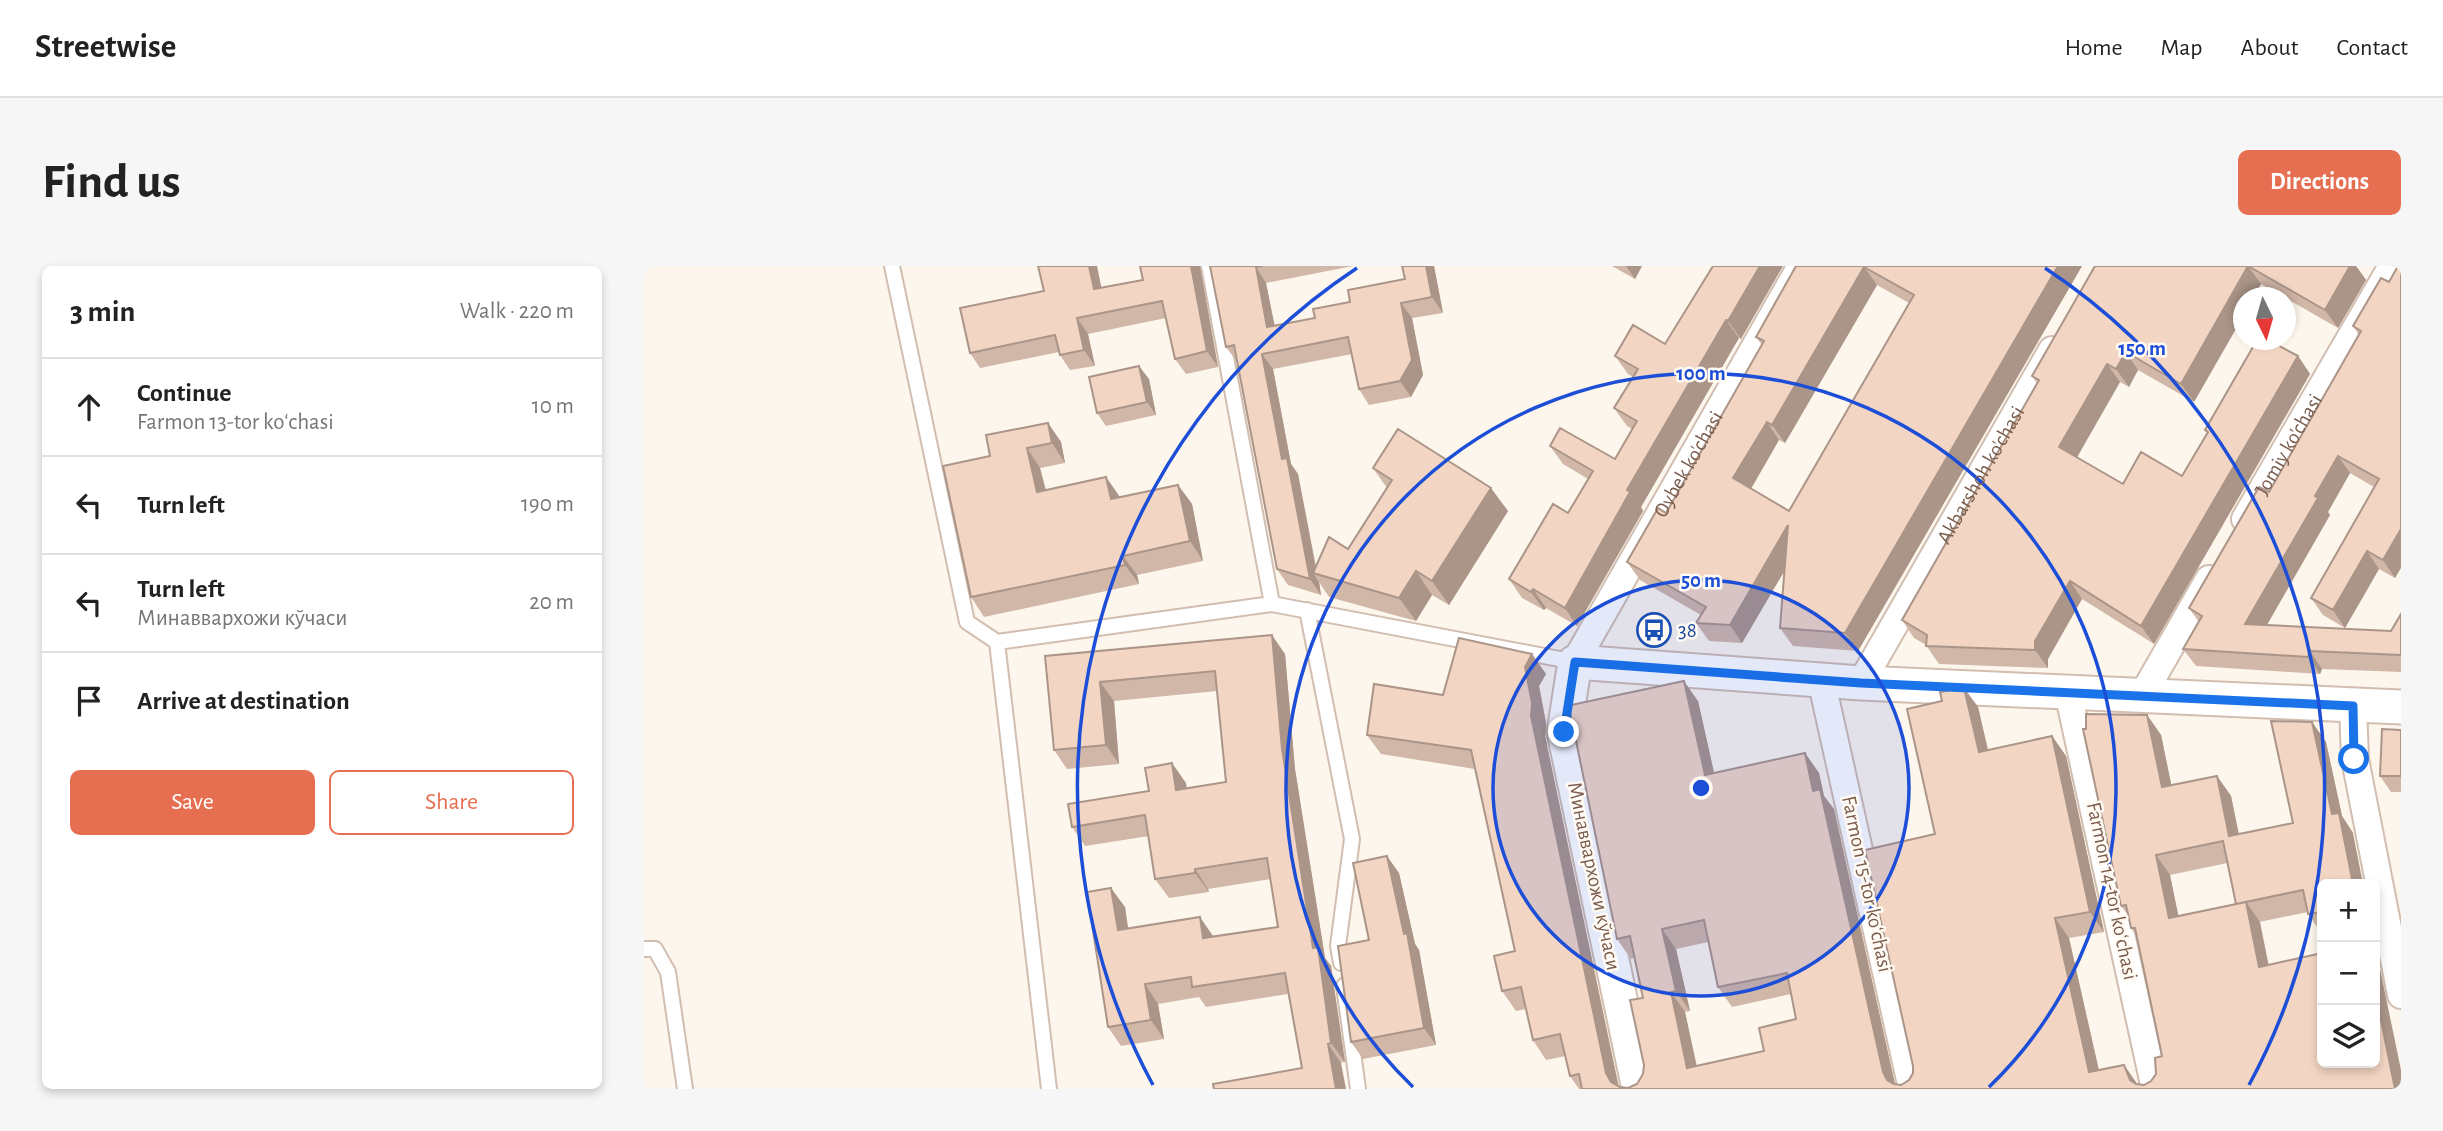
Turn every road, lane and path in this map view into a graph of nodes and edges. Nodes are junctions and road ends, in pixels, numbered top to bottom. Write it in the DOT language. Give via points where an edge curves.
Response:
graph roads {
  1 [pos="892,266"];
  2 [pos="1209,266"];
  3 [pos="1801,266"];
  4 [pos="2392,266"];
  5 [pos="2066,326"];
  6 [pos="1272,604"];
  7 [pos="1307,610"];
  8 [pos="997,642"];
  9 [pos="1575,662"];
  10 [pos="1821,679"];
  11 [pos="1861,683"];
  12 [pos="2068,692"];
  13 [pos="2142,696"];
  14 [pos="2353,706"];
  15 [pos="2401,708"];
  16 [pos="644,949"];
  17 [pos="2400,986"];
  18 [pos="685,1089"];
  19 [pos="1049,1089"];
  20 [pos="1358,1089"];
  21 [pos="1639,1089"];
  22 [pos="1912,1089"];
  23 [pos="2155,1089"];
  1 -- 8 [label="lane" via="967,622"];
  2 -- 6 [label="lane"];
  3 -- 9 [label="street, Oybek ko'chasi"];
  4 -- 13 [label="street, Jomiy ko'chasi"];
  5 -- 11 [label="street, Akbarshoh ko'chasi"];
  6 -- 7 [label="lane"];
  6 -- 8 [label="lane"];
  7 -- 9 [label="lane"];
  7 -- 20 [label="lane" via="1352,839 1338,946"];
  8 -- 19 [label="lane"];
  9 -- 10 [label="street"];
  9 -- 21 [label="street, Минаввархожи кўчаси" via="1564,732"];
  10 -- 11 [label="street"];
  10 -- 22 [label="street, Farmon 15-tor koʻchasi"];
  11 -- 12 [label="street"];
  12 -- 13 [label="street"];
  12 -- 23 [label="street, Farmon 14-tor koʻchasi"];
  13 -- 14 [label="street"];
  14 -- 15 [label="street"];
  14 -- 17 [label="street" via="2354,759"];
  16 -- 18 [label="lane" via="655,949 668,972"];
}
